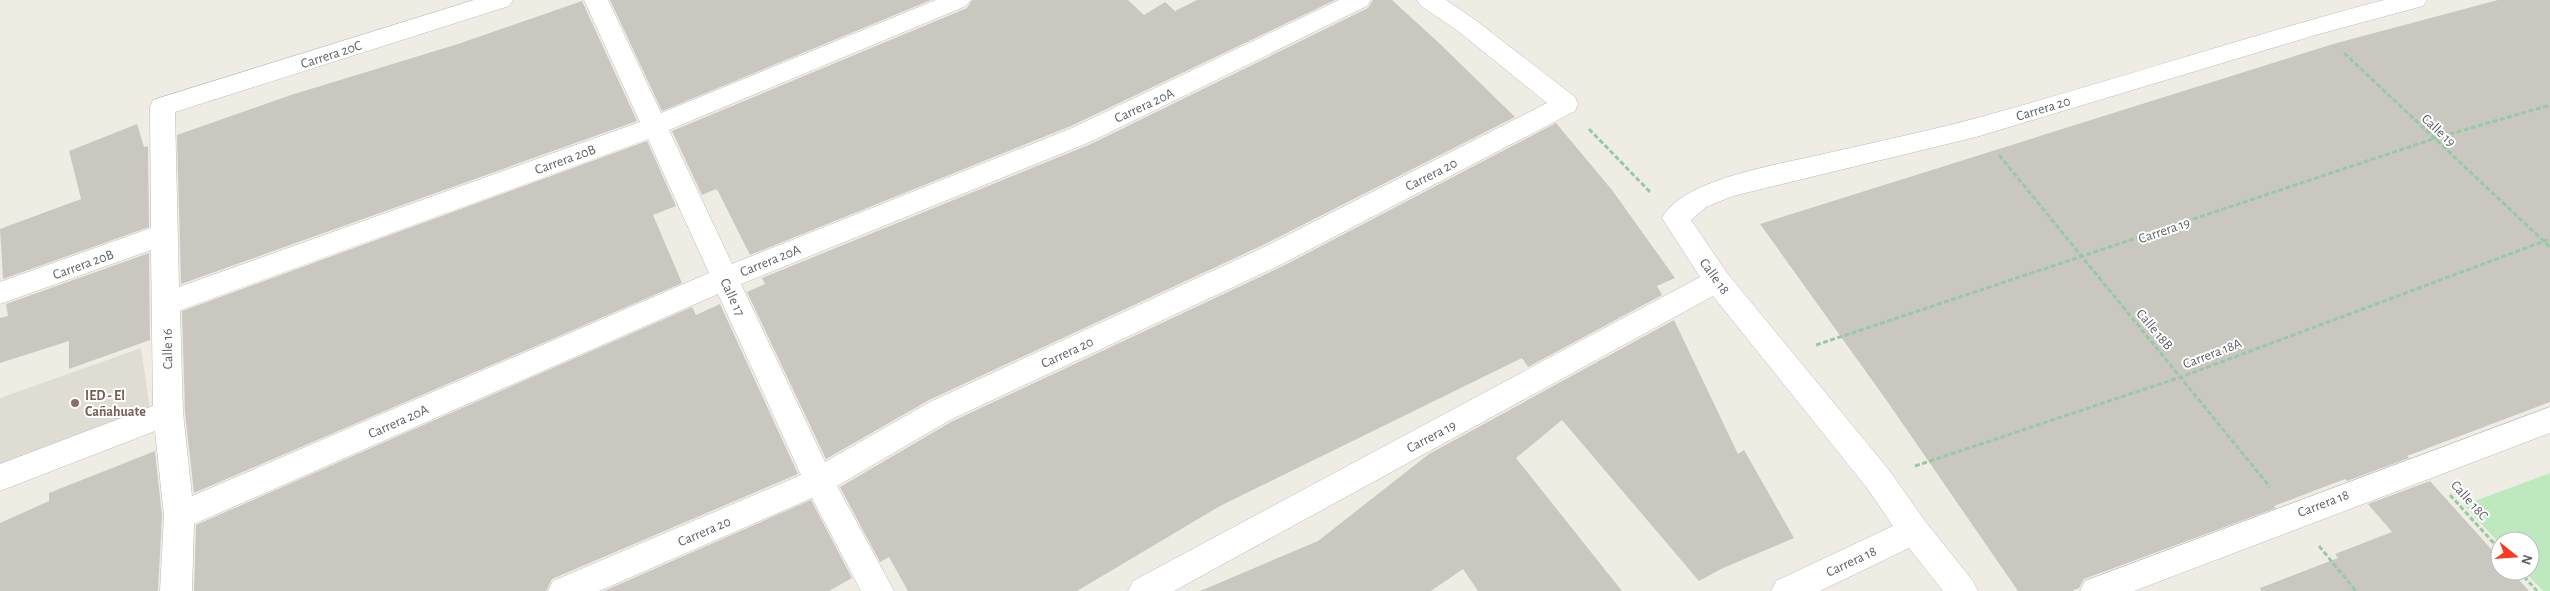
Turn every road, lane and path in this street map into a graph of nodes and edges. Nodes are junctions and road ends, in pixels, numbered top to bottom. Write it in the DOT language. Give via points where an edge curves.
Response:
graph roads {
  1 [pos="501,0"];
  2 [pos="596,0"];
  3 [pos="958,0"];
  4 [pos="1359,0"];
  5 [pos="1429,0"];
  6 [pos="2415,0"];
  7 [pos="2317,26"];
  8 [pos="1566,104"];
  9 [pos="2550,105"];
  10 [pos="162,107"];
  11 [pos="653,126"];
  12 [pos="1976,128"];
  13 [pos="2433,139"];
  14 [pos="1676,218"];
  15 [pos="165,234"];
  16 [pos="2550,238"];
  17 [pos="2544,240"];
  18 [pos="2550,246"];
  19 [pos="2082,258"];
  20 [pos="724,279"];
  21 [pos="1718,282"];
  22 [pos="0,293"];
  23 [pos="166,302"];
  24 [pos="1779,357"];
  25 [pos="2181,377"];
  26 [pos="168,414"];
  27 [pos="2550,420"];
  28 [pos="2423,466"];
  29 [pos="0,478"];
  30 [pos="1878,479"];
  31 [pos="819,481"];
  32 [pos="2293,515"];
  33 [pos="179,516"];
  34 [pos="1914,531"];
  35 [pos="2490,539"];
  36 [pos="2528,581"];
  37 [pos="176,591"];
  38 [pos="564,591"];
  39 [pos="878,591"];
  40 [pos="1144,591"];
  41 [pos="1787,591"];
  42 [pos="1962,591"];
  43 [pos="2096,591"];
  44 [pos="2356,591"];
  45 [pos="2537,591"];
  1 -- 10 [label="street, Carrera 20C"];
  2 -- 11 [label="street, Calle 17"];
  3 -- 11 [label="street, Carrera 20B"];
  4 -- 20 [label="street, Carrera 20A" via="1081,135"];
  5 -- 8 [label="street"];
  6 -- 7 [label="street, Carrera 20"];
  7 -- 12 [label="street, Carrera 20"];
  7 -- 13 [label="path, Calle 19"];
  8 -- 14 [label="path"];
  8 -- 31 [label="street, Carrera 20" via="1272,256 940,411"];
  9 -- 13 [label="path, Carrera 19"];
  10 -- 15 [label="street, Calle 16"];
  11 -- 20 [label="street, Calle 17"];
  11 -- 23 [label="street, Carrera 20B"];
  12 -- 14 [label="street, Carrera 20" via="1728,187 1697,200"];
  12 -- 19 [label="path, Calle 18B"];
  13 -- 17 [label="path, Calle 19"];
  13 -- 19 [label="path, Carrera 19"];
  14 -- 21 [label="street, Calle 18"];
  15 -- 22 [label="street, Carrera 20B"];
  15 -- 23 [label="street, Calle 16"];
  16 -- 17 [label="path, Carrera 18A"];
  17 -- 18 [label="path, Calle 19"];
  17 -- 25 [label="path, Carrera 18A"];
  19 -- 24 [label="path, Carrera 19"];
  19 -- 25 [label="path, Calle 18B"];
  20 -- 31 [label="street, Calle 17"];
  20 -- 33 [label="street, Carrera 20A"];
  21 -- 24 [label="street, Calle 18"];
  21 -- 40 [label="street, Carrera 19"];
  23 -- 26 [label="street, Calle 16"];
  24 -- 30 [label="street, Calle 18"];
  25 -- 30 [label="path, Carrera 18A"];
  25 -- 32 [label="path, Calle 18B"];
  26 -- 29 [label="street"];
  26 -- 33 [label="street, Calle 16"];
  27 -- 28 [label="street, Carrera 18"];
  28 -- 32 [label="street, Carrera 18"];
  28 -- 35 [label="path, Calle 18C"];
  30 -- 34 [label="street, Calle 18"];
  31 -- 38 [label="street, Carrera 20"];
  31 -- 39 [label="street, Calle 17"];
  32 -- 43 [label="street, Carrera 18"];
  32 -- 44 [label="path, Calle 18B"];
  33 -- 37 [label="street, Calle 16"];
  34 -- 41 [label="street, Carrera 18"];
  34 -- 42 [label="street, Calle 18"];
  36 -- 45 [label="path"];
}
